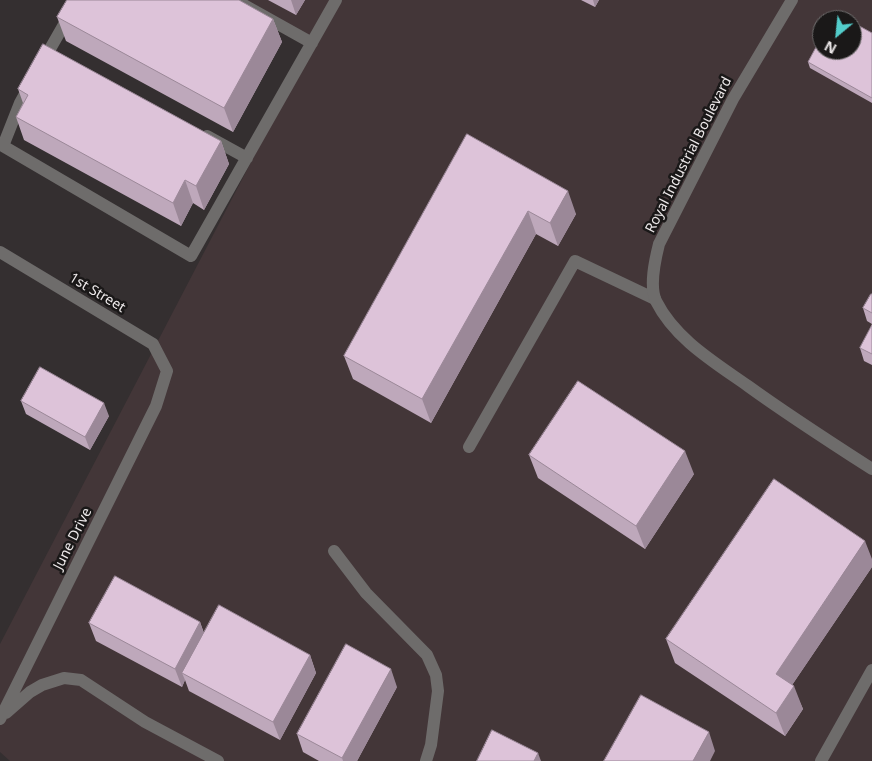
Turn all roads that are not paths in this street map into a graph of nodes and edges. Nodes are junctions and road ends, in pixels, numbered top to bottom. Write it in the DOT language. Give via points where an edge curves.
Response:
graph roads {
  1 [pos="78,0"];
  2 [pos="234,0"];
  3 [pos="336,0"];
  4 [pos="792,0"];
  5 [pos="312,43"];
  6 [pos="195,130"];
  7 [pos="247,158"];
  8 [pos="0,252"];
  9 [pos="655,299"];
  10 [pos="167,371"];
  11 [pos="468,447"];
  12 [pos="872,469"];
  13 [pos="334,551"];
  14 [pos="872,670"];
  15 [pos="0,719"];
  16 [pos="218,761"];
  17 [pos="426,761"];
  18 [pos="821,761"];
  1 -- 7 [label="street" via="53,54 20,102 4,146 191,256"];
  2 -- 5 [label="street"];
  3 -- 5 [label="street"];
  4 -- 9 [label="street, Royal Industrial Boulevard" via="733,99 659,244 653,270"];
  5 -- 7 [label="street"];
  6 -- 7 [label="street"];
  8 -- 10 [label="street, 1st Street" via="153,344"];
  9 -- 11 [label="street" via="575,262"];
  9 -- 12 [label="street, Royal Industrial Boulevard" via="674,329 701,353"];
  10 -- 15 [label="street, June Drive" via="156,406"];
  13 -- 17 [label="street" via="366,594 427,655 436,675 438,691"];
  14 -- 18 [label="street"];
  15 -- 16 [label="street" via="42,685 64,678 81,680 145,722"];
}
